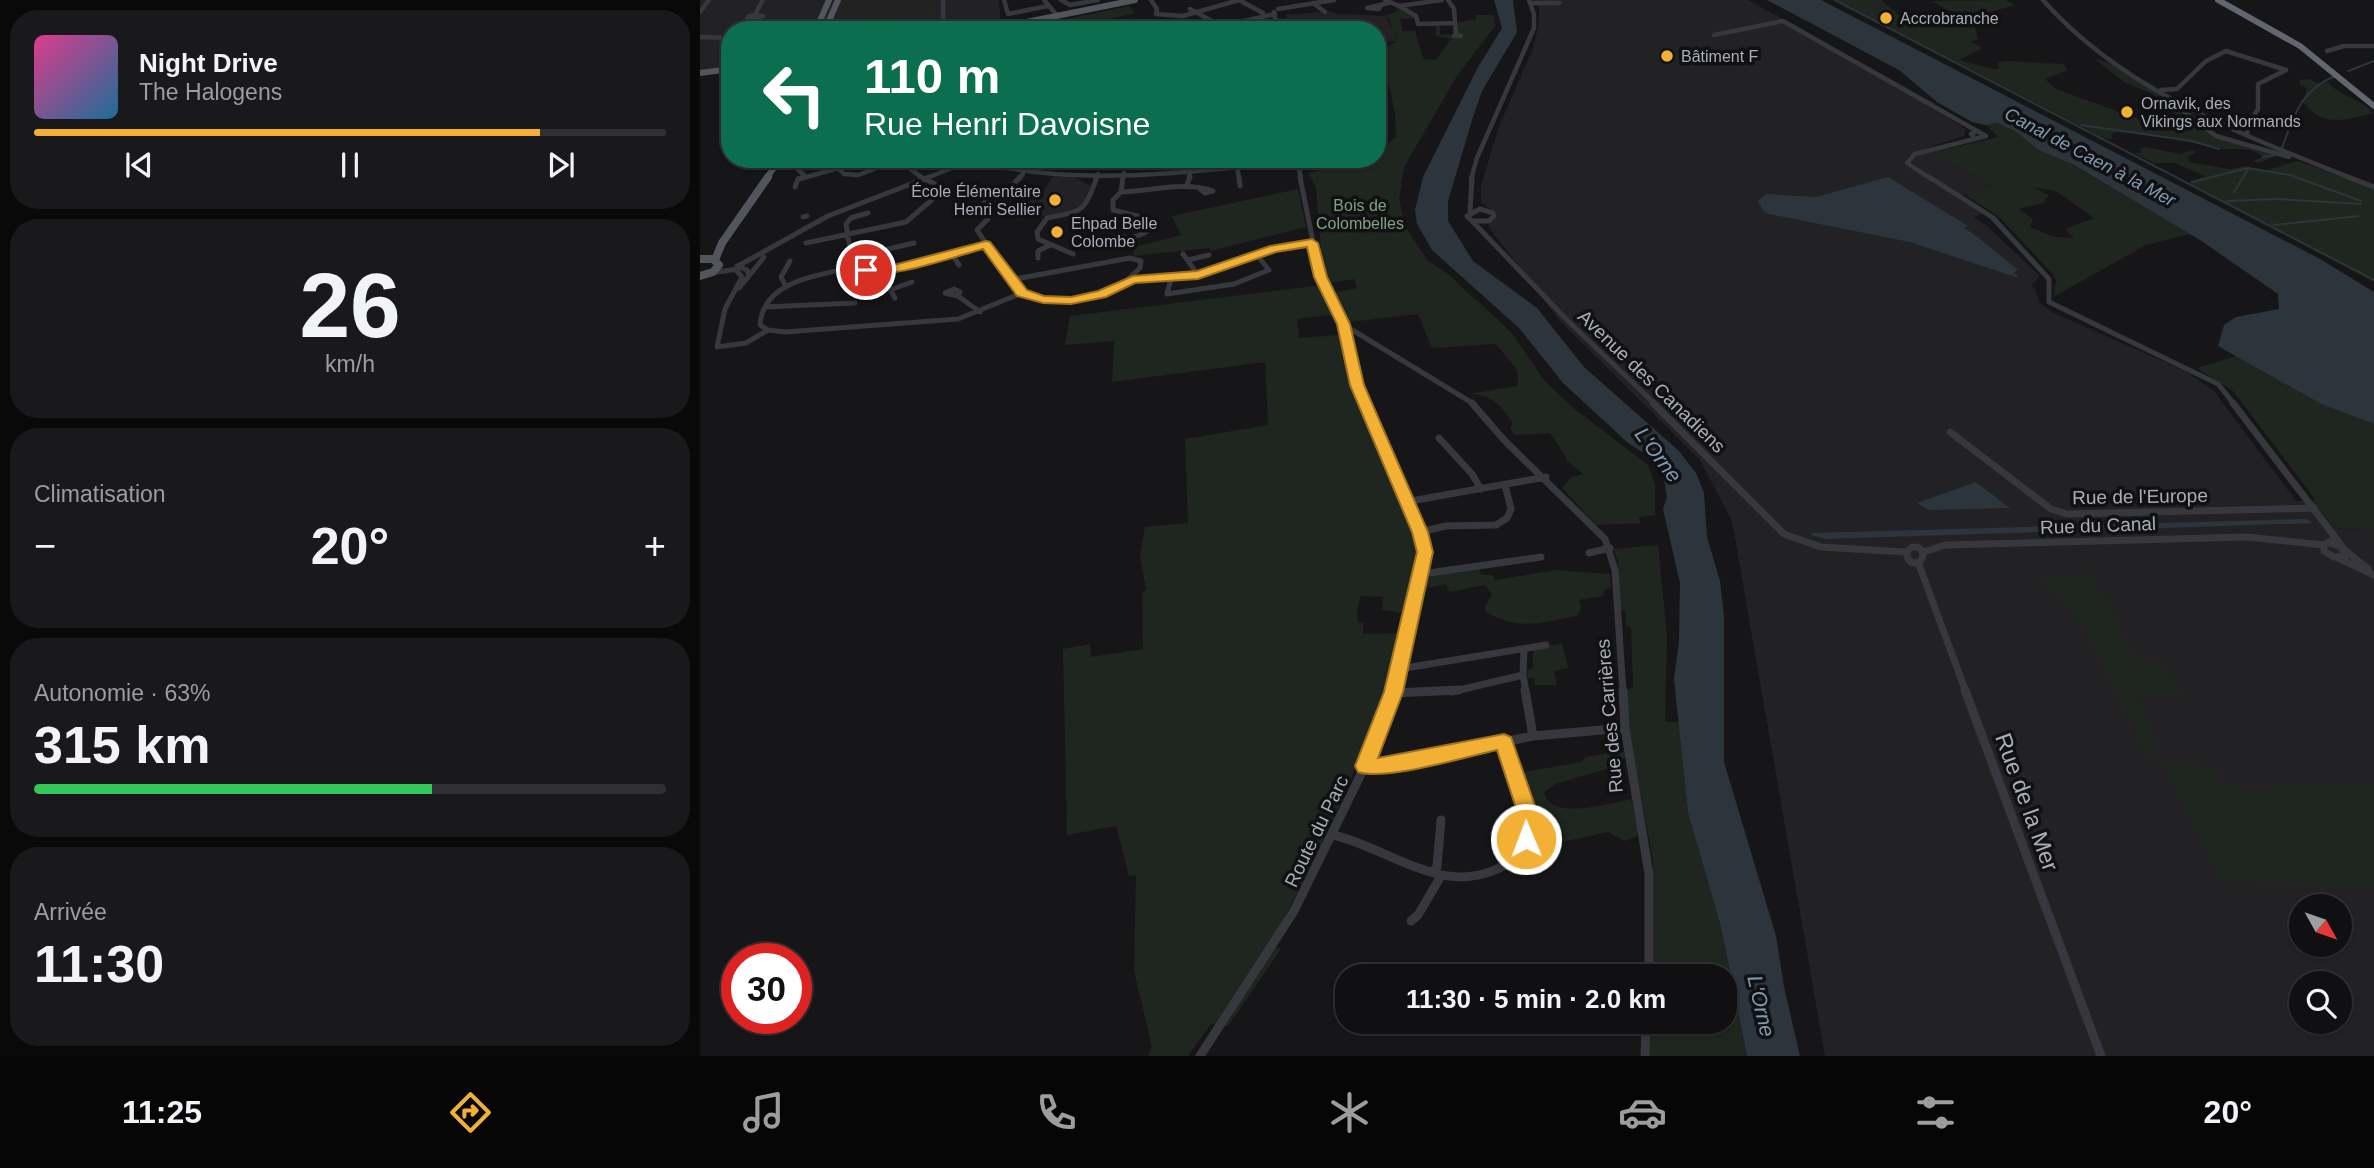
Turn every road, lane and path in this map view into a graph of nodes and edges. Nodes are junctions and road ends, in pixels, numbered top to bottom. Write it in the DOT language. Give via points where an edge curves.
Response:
graph roads {
  1 [pos="709,0"];
  2 [pos="829,0"];
  3 [pos="838,0"];
  4 [pos="943,0"];
  5 [pos="1004,0"];
  6 [pos="1061,0"];
  7 [pos="1098,0"];
  8 [pos="1135,0"];
  9 [pos="1152,0"];
  10 [pos="1158,0"];
  11 [pos="1239,0"];
  12 [pos="1286,0"];
  13 [pos="1334,0"];
  14 [pos="1442,0"];
  15 [pos="1448,0"];
  16 [pos="2043,0"];
  17 [pos="2218,0"];
  18 [pos="2224,0"];
  19 [pos="762,1"];
  20 [pos="1387,1"];
  21 [pos="1047,2"];
  22 [pos="1530,3"];
  23 [pos="1313,4"];
  24 [pos="1381,5"];
  25 [pos="1398,6"];
  26 [pos="1190,9"];
  27 [pos="700,12"];
  28 [pos="1196,12"];
  29 [pos="1325,12"];
  30 [pos="1055,13"];
  31 [pos="1269,13"];
  32 [pos="1156,14"];
  33 [pos="1149,20"];
  34 [pos="754,21"];
  35 [pos="820,21"];
  36 [pos="829,21"];
  37 [pos="943,21"];
  38 [pos="1031,21"];
  39 [pos="1134,21"];
  40 [pos="1152,21"];
  41 [pos="1213,21"];
  42 [pos="1234,21"];
  43 [pos="1272,21"];
  44 [pos="1454,23"];
  45 [pos="1455,35"];
  46 [pos="1714,35"];
  47 [pos="700,37"];
  48 [pos="721,38"];
  49 [pos="2374,46"];
  50 [pos="2311,48"];
  51 [pos="2327,51"];
  52 [pos="2328,60"];
  53 [pos="721,70"];
  54 [pos="700,72"];
  55 [pos="2156,90"];
  56 [pos="2374,98"];
  57 [pos="2177,101"];
  58 [pos="2374,106"];
  59 [pos="2249,135"];
  60 [pos="2246,145"];
  61 [pos="2303,159"];
  62 [pos="774,168"];
  63 [pos="797,168"];
  64 [pos="834,168"];
  65 [pos="834,168"];
  66 [pos="878,168"];
  67 [pos="909,168"];
  68 [pos="952,168"];
  69 [pos="1080,168"];
  70 [pos="1208,168"];
  71 [pos="1241,168"];
  72 [pos="1299,168"];
  73 [pos="999,169"];
  74 [pos="1192,170"];
  75 [pos="1124,173"];
  76 [pos="1023,174"];
  77 [pos="1098,174"];
  78 [pos="1077,175"];
  79 [pos="806,176"];
  80 [pos="926,180"];
  81 [pos="1240,186"];
  82 [pos="795,187"];
  83 [pos="1186,187"];
  84 [pos="2374,187"];
  85 [pos="1199,188"];
  86 [pos="941,192"];
  87 [pos="1121,192"];
  88 [pos="1470,194"];
  89 [pos="991,197"];
  90 [pos="1484,209"];
  91 [pos="1469,212"];
  92 [pos="868,213"];
  93 [pos="806,216"];
  94 [pos="1472,221"];
  95 [pos="1489,221"];
  96 [pos="814,222"];
  97 [pos="849,235"];
  98 [pos="1487,236"];
  99 [pos="1127,238"];
  100 [pos="722,243"];
  101 [pos="806,243"];
  102 [pos="914,243"];
  103 [pos="1312,243"];
  104 [pos="986,244"];
  105 [pos="1050,245"];
  106 [pos="770,249"];
  107 [pos="951,254"];
  108 [pos="1073,254"];
  109 [pos="1256,254"];
  110 [pos="1209,255"];
  111 [pos="764,256"];
  112 [pos="854,257"];
  113 [pos="1038,257"];
  114 [pos="700,259"];
  115 [pos="790,261"];
  116 [pos="717,262"];
  117 [pos="959,265"];
  118 [pos="857,266"];
  119 [pos="739,268"];
  120 [pos="881,271"];
  121 [pos="1198,275"];
  122 [pos="703,276"];
  123 [pos="750,276"];
  124 [pos="1137,277"];
  125 [pos="1171,279"];
  126 [pos="1010,280"];
  127 [pos="912,282"];
  128 [pos="785,285"];
  129 [pos="890,290"];
  130 [pos="1022,293"];
  131 [pos="734,294"];
  132 [pos="958,296"];
  133 [pos="895,298"];
  134 [pos="855,303"];
  135 [pos="765,307"];
  136 [pos="980,312"];
  137 [pos="1344,324"];
  138 [pos="771,331"];
  139 [pos="1950,432"];
  140 [pos="1439,438"];
  141 [pos="1546,477"];
  142 [pos="1505,485"];
  143 [pos="1481,489"];
  144 [pos="1405,502"];
  145 [pos="2314,508"];
  146 [pos="1420,532"];
  147 [pos="2333,533"];
  148 [pos="2327,547"];
  149 [pos="1610,548"];
  150 [pos="2345,550"];
  151 [pos="1905,552"];
  152 [pos="1924,552"];
  153 [pos="1590,553"];
  154 [pos="1541,557"];
  155 [pos="2337,558"];
  156 [pos="1918,562"];
  157 [pos="1422,574"];
  158 [pos="2374,574"];
  159 [pos="1546,645"];
  160 [pos="1524,649"];
  161 [pos="1399,669"];
  162 [pos="1523,675"];
  163 [pos="1394,692"];
  164 [pos="1625,728"];
  165 [pos="1533,736"];
  166 [pos="1504,742"];
  167 [pos="1365,766"];
  168 [pos="1441,820"];
  169 [pos="1333,835"];
  170 [pos="1437,874"];
  171 [pos="1411,921"];
  172 [pos="1649,964"];
  173 [pos="1646,1034"];
  174 [pos="1200,1056"];
  175 [pos="1645,1056"];
  176 [pos="2101,1056"];
  1 -- 27 [label="street"];
  2 -- 35 [label="main road"];
  3 -- 36 [label="main road"];
  4 -- 37 [label="street"];
  5 -- 21 [label="street" via="1008,13"];
  6 -- 7 [label="street" via="1068,5"];
  8 -- 38 [label="main road"];
  9 -- 10 [label="street"];
  9 -- 32 [label="street"];
  11 -- 28 [label="street"];
  11 -- 31 [label="street"];
  12 -- 31 [label="street"];
  13 -- 23 [label="street"];
  14 -- 25 [label="street"];
  15 -- 44 [label="street" via="1454,8"];
  16 -- 55 [label="street" via="2091,47"];
  17 -- 58 [label="highway" via="2303,47"];
  18 -- 50 [label="highway"];
  19 -- 34 [label="street"];
  20 -- 24 [label="street"];
  20 -- 25 [label="street"];
  21 -- 30 [label="street"];
  22 -- 22 [label="street" via="1559,3"];
  22 -- 88 [label="street" via="1534,28 1477,158"];
  23 -- 29 [label="street"];
  23 -- 31 [label="street"];
  25 -- 44 [label="street" via="1416,16 1418,24"];
  26 -- 28 [label="street"];
  28 -- 32 [label="street"];
  28 -- 41 [label="street"];
  31 -- 42 [label="street"];
  31 -- 43 [label="street"];
  32 -- 33 [label="street"];
  33 -- 39 [label="street"];
  33 -- 40 [label="street"];
  44 -- 45 [label="street"];
  46 -- 145 [label="street" via="1783,21 1976,134 1915,154 1908,163 1992,217 2049,279 2049,302 2218,384"];
  47 -- 48 [label="street"];
  49 -- 51 [label="street"];
  50 -- 51 [label="highway"];
  50 -- 52 [label="highway"];
  51 -- 52 [label="highway"];
  52 -- 56 [label="highway"];
  53 -- 54 [label="main road"];
  55 -- 57 [label="street"];
  55 -- 59 [label="street" via="2177,89 2206,61 2226,51 2286,70 2258,84 2259,104"];
  57 -- 59 [label="street"];
  57 -- 60 [label="street" via="2176,105 2208,131"];
  59 -- 60 [label="street"];
  59 -- 61 [label="street"];
  60 -- 61 [label="street"];
  61 -- 84 [label="street"];
  62 -- 100 [label="main road"];
  63 -- 79 [label="street"];
  64 -- 66 [label="street" via="849,176"];
  65 -- 79 [label="street"];
  67 -- 80 [label="street"];
  68 -- 80 [label="street"];
  69 -- 78 [label="street"];
  70 -- 74 [label="street"];
  71 -- 81 [label="street"];
  72 -- 103 [label="street, Route du Parc"];
  73 -- 76 [label="street"];
  74 -- 75 [label="street"];
  74 -- 83 [label="street"];
  75 -- 77 [label="street"];
  75 -- 87 [label="street"];
  76 -- 78 [label="street"];
  76 -- 89 [label="street" via="1006,192"];
  77 -- 78 [label="street"];
  77 -- 105 [label="street" via="1086,206 1042,221 1036,236"];
  79 -- 82 [label="street" via="798,179"];
  80 -- 86 [label="street" via="942,187"];
  80 -- 96 [label="street"];
  83 -- 85 [label="street"];
  83 -- 87 [label="street"];
  86 -- 89 [label="street"];
  86 -- 97 [label="street" via="912,220"];
  87 -- 99 [label="street" via="1113,200 1113,210 1144,220 1146,236"];
  88 -- 90 [label="street"];
  88 -- 91 [label="street"];
  89 -- 104 [label="street" via="982,206 988,219 977,230"];
  90 -- 91 [label="street"];
  90 -- 95 [label="street" via="1494,215"];
  91 -- 94 [label="street" via="1466,216"];
  92 -- 97 [label="street" via="848,220"];
  93 -- 96 [label="street"];
  94 -- 95 [label="street"];
  94 -- 98 [label="street, Avenue des Canadiens"];
  95 -- 98 [label="street"];
  96 -- 106 [label="street"];
  97 -- 101 [label="street"];
  97 -- 112 [label="street"];
  98 -- 151 [label="street, Avenue des Canadiens" via="1561,316 1777,528 1801,542 1824,547"];
  100 -- 114 [label="main road"];
  100 -- 116 [label="main road"];
  102 -- 112 [label="street"];
  103 -- 109 [label="street"];
  103 -- 137 [label="street, Route du Parc" via="1324,284"];
  104 -- 107 [label="street"];
  104 -- 126 [label="street"];
  105 -- 108 [label="street"];
  105 -- 113 [label="street" via="1038,251"];
  106 -- 111 [label="street"];
  106 -- 119 [label="street"];
  107 -- 117 [label="street"];
  107 -- 120 [label="street"];
  109 -- 121 [label="street"];
  109 -- 125 [label="street" via="1269,270 1252,278 1167,294"];
  110 -- 121 [label="street" via="1185,257"];
  111 -- 119 [label="street"];
  111 -- 123 [label="street"];
  112 -- 118 [label="street"];
  114 -- 116 [label="main road"];
  115 -- 128 [label="street" via="781,277"];
  116 -- 119 [label="street"];
  116 -- 122 [label="main road"];
  118 -- 120 [label="street"];
  118 -- 128 [label="street"];
  119 -- 122 [label="street"];
  119 -- 123 [label="street"];
  119 -- 131 [label="street" via="743,274"];
  120 -- 129 [label="street"];
  121 -- 125 [label="street"];
  123 -- 131 [label="street"];
  124 -- 125 [label="street"];
  124 -- 126 [label="street" via="1142,262 1135,258"];
  124 -- 130 [label="street" via="1099,295 1071,300 1043,300"];
  126 -- 130 [label="street"];
  127 -- 129 [label="street"];
  128 -- 135 [label="street" via="774,291"];
  129 -- 133 [label="street"];
  130 -- 136 [label="street"];
  131 -- 138 [label="street" via="725,309 717,347 746,343"];
  132 -- 136 [label="street"];
  134 -- 135 [label="street"];
  135 -- 138 [label="street" via="759,322"];
  136 -- 138 [label="street" via="958,319"];
  137 -- 141 [label="street, Rue des Carrières" via="1474,404 1504,440"];
  137 -- 144 [label="street, Route du Parc" via="1357,385"];
  139 -- 145 [label="street, Rue de l'Europe" via="2051,509 2067,514"];
  140 -- 143 [label="street" via="1450,454 1474,472"];
  141 -- 142 [label="street"];
  141 -- 149 [label="street, Rue des Carrières"];
  142 -- 143 [label="street"];
  142 -- 146 [label="street" via="1511,509 1503,522"];
  143 -- 144 [label="street"];
  144 -- 146 [label="street, Route du Parc"];
  145 -- 147 [label="street"];
  146 -- 157 [label="street, Route du Parc" via="1425,552"];
  147 -- 148 [label="street"];
  147 -- 150 [label="street"];
  148 -- 150 [label="street, Rue du Canal"];
  148 -- 152 [label="street, Rue du Canal" via="2275,539 1945,545"];
  148 -- 155 [label="street, Rue du Canal"];
  149 -- 153 [label="street"];
  149 -- 164 [label="street, Rue des Carrières"];
  150 -- 155 [label="street" via="2346,556"];
  150 -- 158 [label="street, Rue du Canal"];
  151 -- 152 [label="street" via="1915,548"];
  151 -- 156 [label="street" via="1908,559"];
  152 -- 156 [label="street" via="1925,558"];
  154 -- 157 [label="street"];
  155 -- 158 [label="street, Rue du Canal"];
  156 -- 176 [label="street, Rue de la Mer"];
  157 -- 161 [label="street, Route du Parc"];
  159 -- 160 [label="street"];
  160 -- 161 [label="street"];
  160 -- 162 [label="street"];
  161 -- 163 [label="street, Route du Parc"];
  162 -- 163 [label="street" via="1450,692"];
  162 -- 165 [label="street"];
  163 -- 167 [label="street, Route du Parc"];
  164 -- 165 [label="street"];
  164 -- 172 [label="street, Rue des Carrières" via="1648,865"];
  165 -- 166 [label="street"];
  166 -- 167 [label="street"];
  166 -- 170 [label="street" via="1530,820 1526,839 1512,860 1495,872 1470,877"];
  167 -- 169 [label="street, Route du Parc"];
  168 -- 170 [label="street"];
  169 -- 170 [label="street"];
  169 -- 174 [label="street, Route du Parc" via="1282,931"];
  170 -- 171 [label="street"];
  173 -- 175 [label="street"];
}
